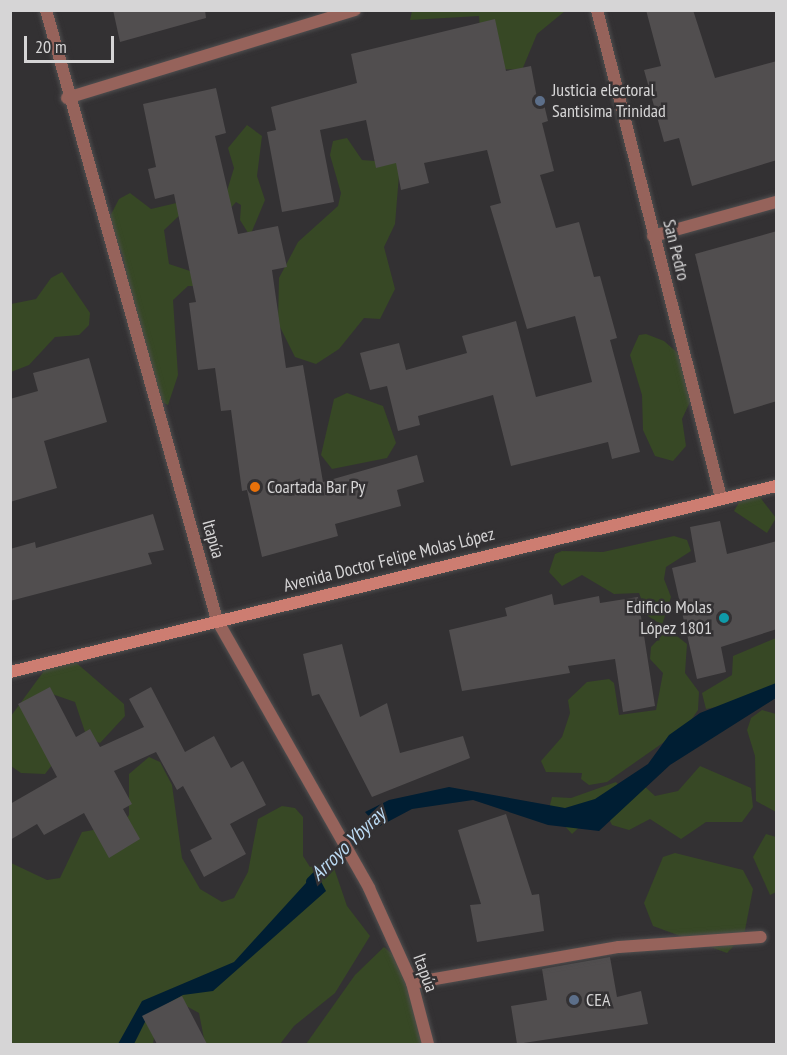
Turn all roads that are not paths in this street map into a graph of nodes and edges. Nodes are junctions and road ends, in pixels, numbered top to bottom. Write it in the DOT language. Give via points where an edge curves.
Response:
graph roads {
  1 [pos="46,10"];
  2 [pos="355,10"];
  3 [pos="597,10"];
  4 [pos="68,98"];
  5 [pos="777,202"];
  6 [pos="653,236"];
  7 [pos="777,486"];
  8 [pos="721,498"];
  9 [pos="217,620"];
  10 [pos="10,672"];
  11 [pos="761,938"];
  12 [pos="412,983"];
  13 [pos="428,1044"];
  1 -- 4 [label="street, Itapúa"];
  2 -- 4 [label="street"];
  3 -- 6 [label="street, San Pedro"];
  4 -- 9 [label="street, Itapúa"];
  5 -- 6 [label="street"];
  6 -- 8 [label="street, San Pedro"];
  7 -- 8 [label="main road, Avenida Doctor Felipe Molas López"];
  8 -- 9 [label="main road, Avenida Doctor Felipe Molas López"];
  9 -- 10 [label="main road, Avenida Doctor Felipe Molas López"];
  9 -- 12 [label="street, Itapúa" via="369,888"];
  11 -- 12 [label="street" via="619,947"];
  12 -- 13 [label="street, Itapúa"];
}
